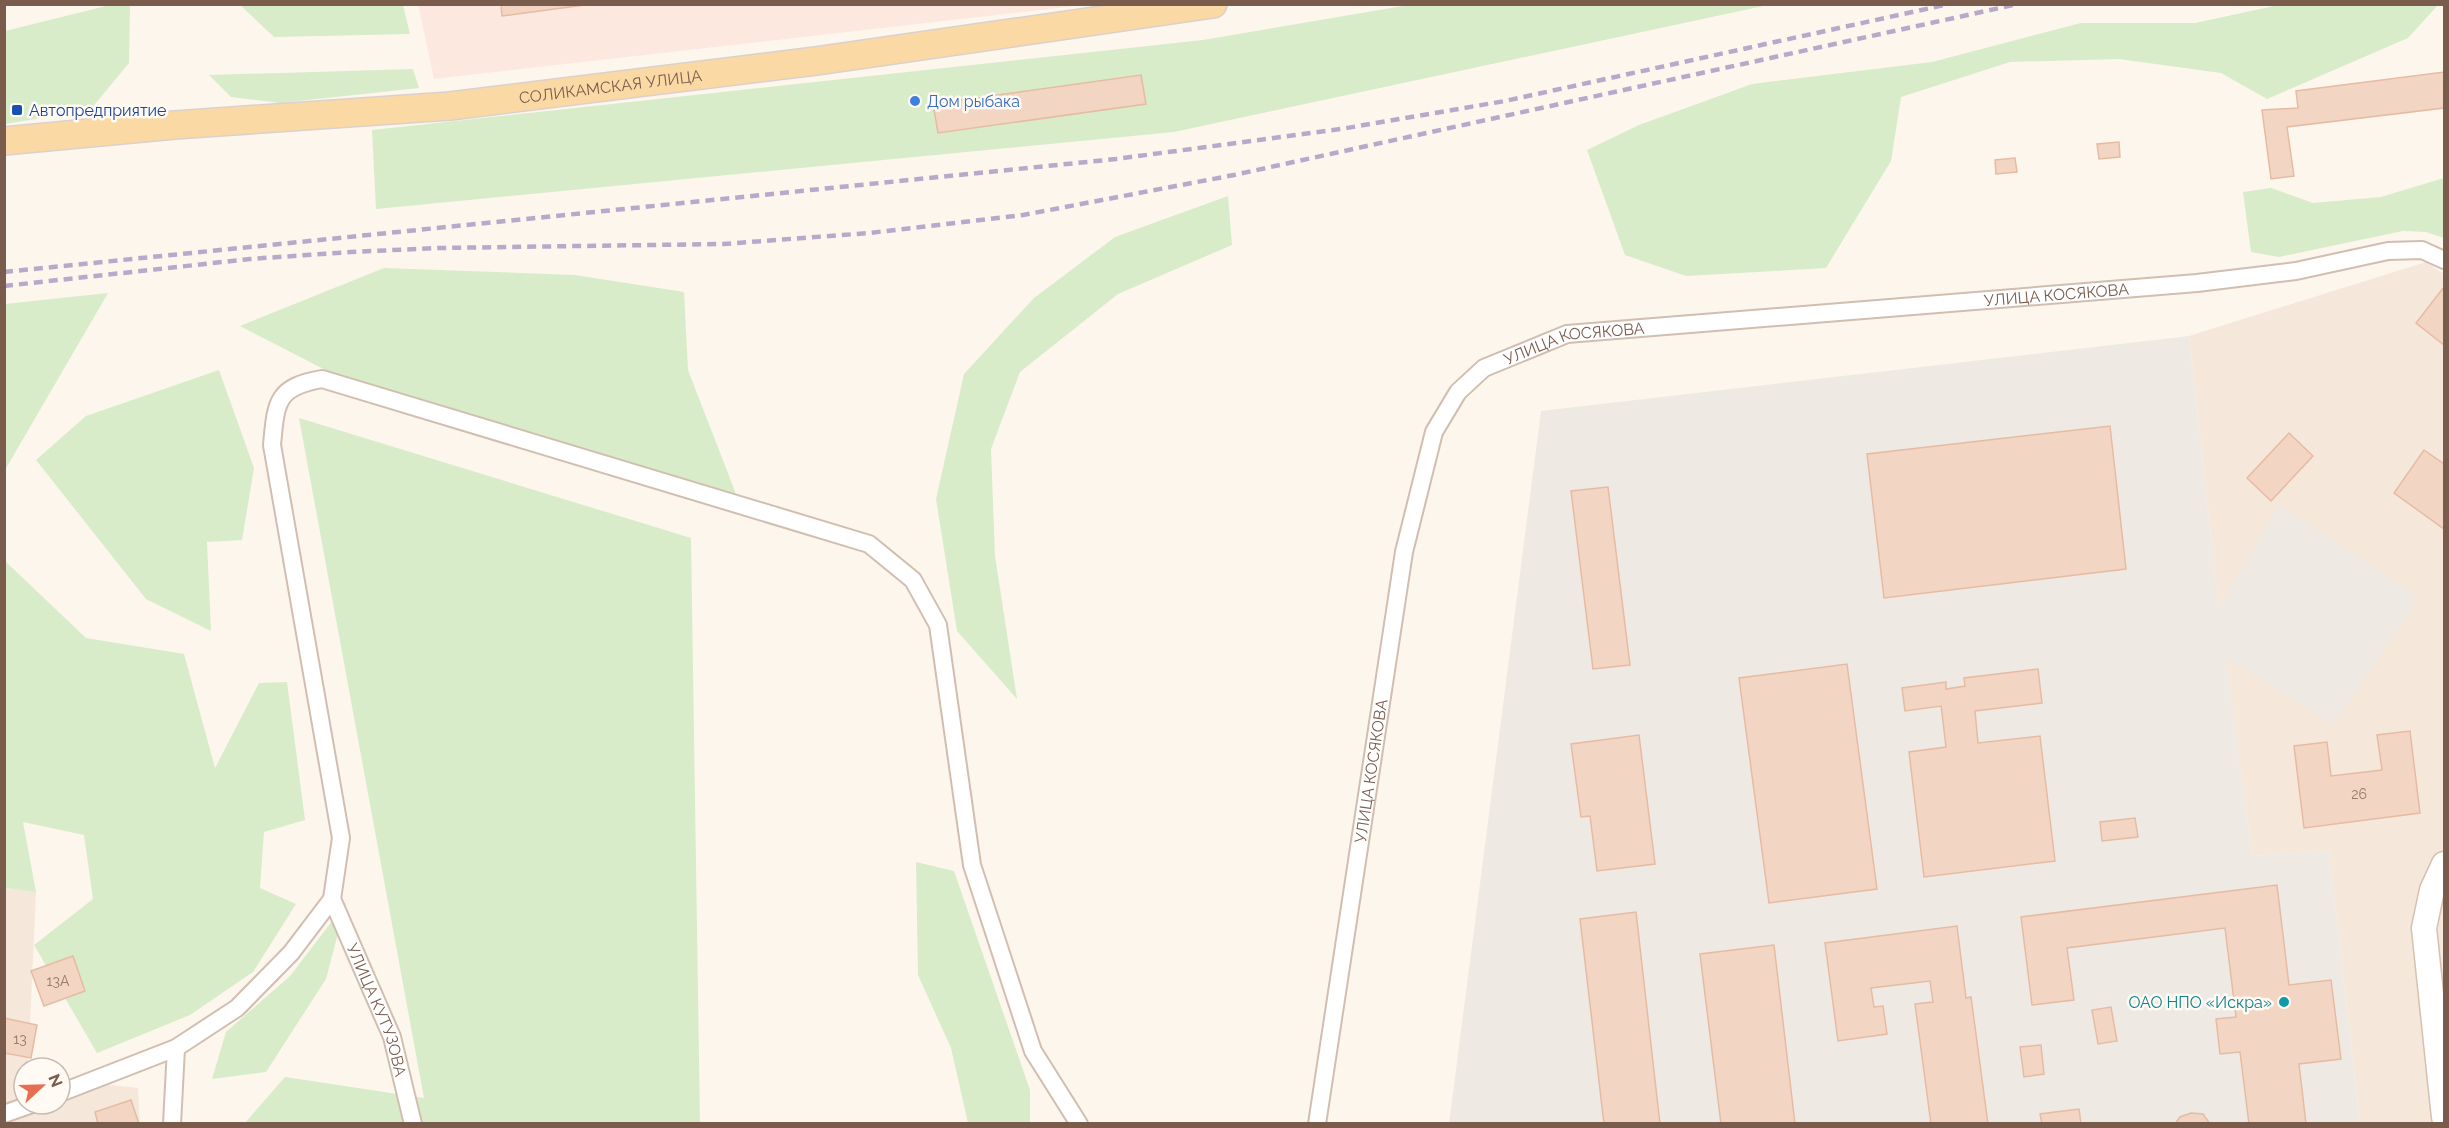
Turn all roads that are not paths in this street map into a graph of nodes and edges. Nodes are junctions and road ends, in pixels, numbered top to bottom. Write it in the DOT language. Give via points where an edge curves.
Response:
graph roads {
  1 [pos="1214,4"];
  2 [pos="4,141"];
  3 [pos="2445,260"];
  4 [pos="2445,864"];
  5 [pos="332,899"];
  6 [pos="176,1048"];
  7 [pos="72,1088"];
  8 [pos="2445,1117"];
  9 [pos="172,1124"];
  10 [pos="413,1124"];
  11 [pos="1079,1124"];
  12 [pos="1317,1124"];
  1 -- 2 [label="main road, СОЛИКАМСКАЯ УЛИЦА" via="816,61 450,106"];
  3 -- 12 [label="street, УЛИЦА КОСЯКОВА" via="2422,250 2388,251 2296,271 2197,283 1567,334 1484,368 1458,392 1434,432 1404,552"];
  4 -- 8 [label="street" via="2432,890 2424,928"];
  5 -- 6 [label="street" via="291,953 237,1008"];
  5 -- 10 [label="street, УЛИЦА КУТУЗОВА" via="392,1037"];
  5 -- 11 [label="street" via="340,838 272,445 282,395 301,383 322,379 869,543 913,580 938,625 972,865 1033,1051"];
  6 -- 7 [label="street"];
  6 -- 9 [label="street"];
}
